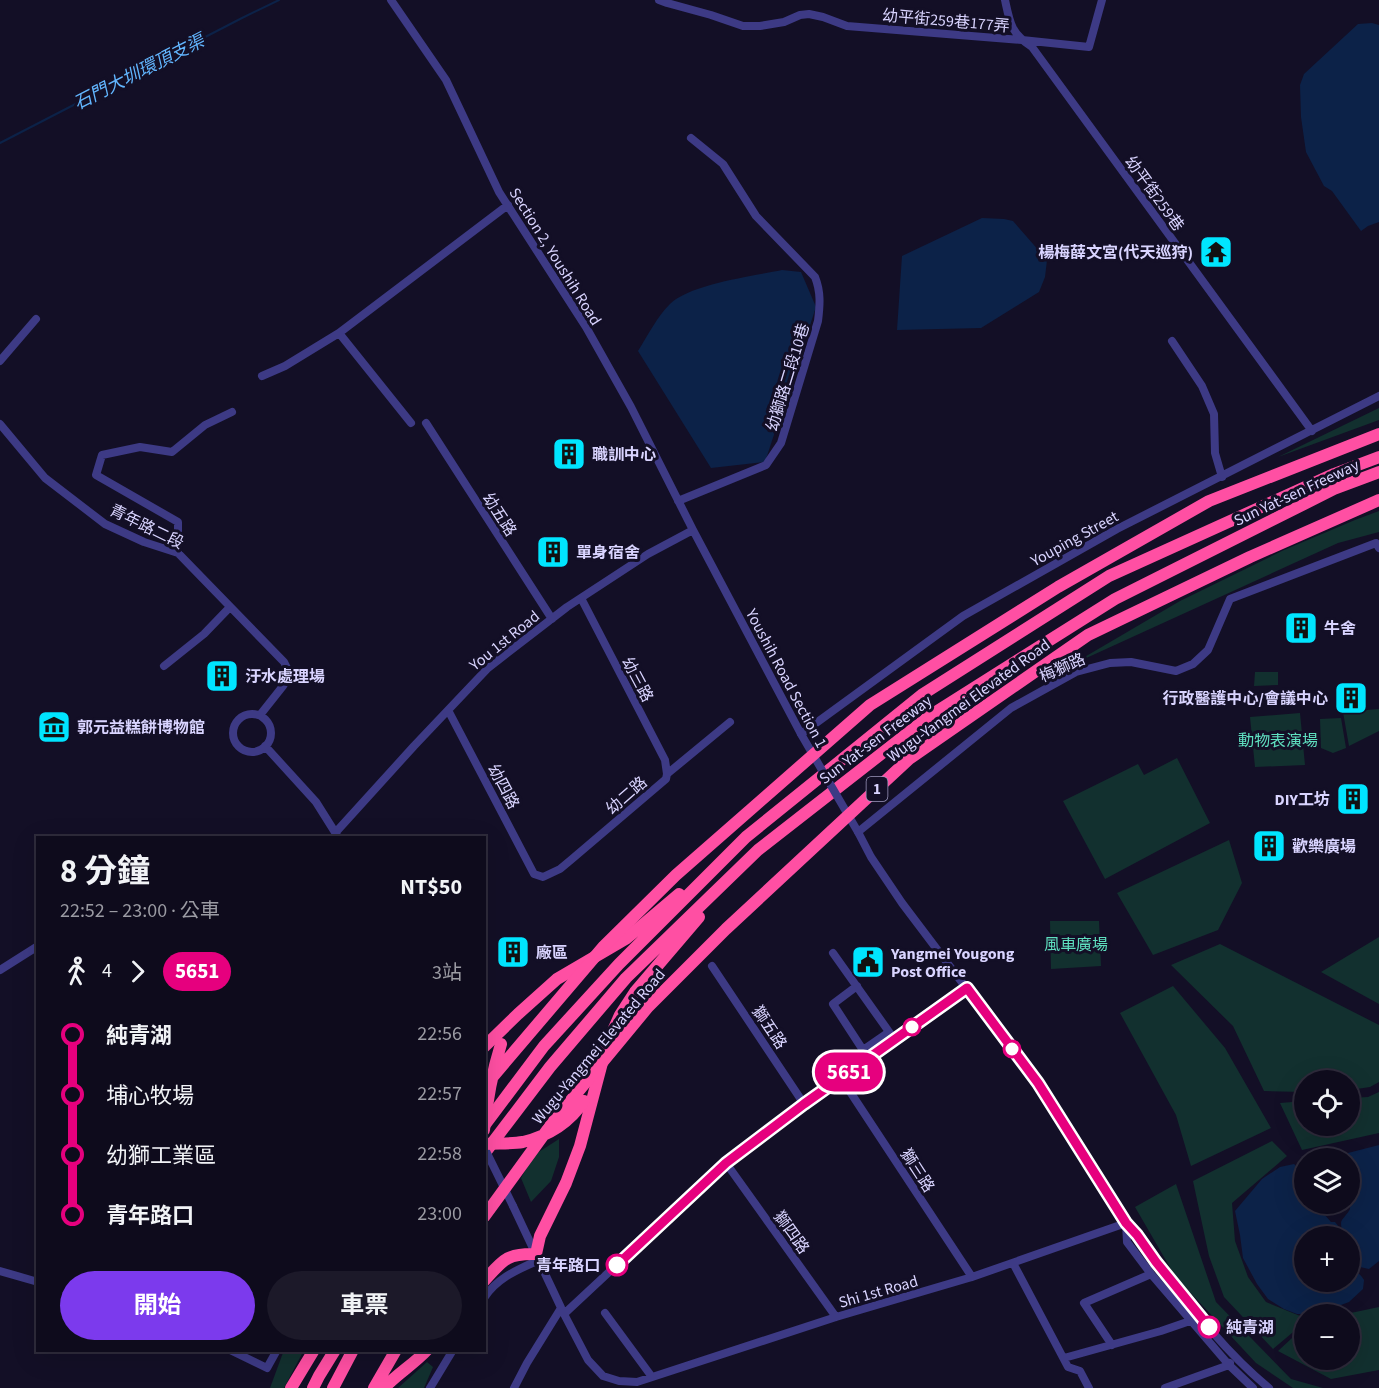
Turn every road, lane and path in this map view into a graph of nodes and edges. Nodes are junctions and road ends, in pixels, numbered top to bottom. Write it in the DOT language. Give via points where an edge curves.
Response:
graph roads {
  1 [pos="392,0"];
  2 [pos="659,0"];
  3 [pos="1005,0"];
  4 [pos="1102,0"];
  5 [pos="1022,40"];
  6 [pos="691,138"];
  7 [pos="508,205"];
  8 [pos="36,320"];
  9 [pos="339,333"];
  10 [pos="1172,341"];
  11 [pos="0,361"];
  12 [pos="262,376"];
  13 [pos="1379,396"];
  14 [pos="232,412"];
  15 [pos="411,423"];
  16 [pos="426,423"];
  17 [pos="0,424"];
  18 [pos="1312,431"];
  19 [pos="1379,434"];
  20 [pos="1379,457"];
  21 [pos="1379,472"];
  22 [pos="1222,477"];
  23 [pos="1379,500"];
  24 [pos="678,501"];
  25 [pos="693,530"];
  26 [pos="1379,548"];
  27 [pos="178,553"];
  28 [pos="581,598"];
  29 [pos="230,607"];
  30 [pos="552,619"];
  31 [pos="164,666"];
  32 [pos="448,710"];
  33 [pos="260,715"];
  34 [pos="730,722"];
  35 [pos="801,734"];
  36 [pos="265,746"];
  37 [pos="667,774"];
  38 [pos="858,832"];
  39 [pos="337,834"];
  40 [pos="746,837"];
  41 [pos="744,864"];
  42 [pos="534,874"];
  43 [pos="36,947"];
  44 [pos="833,953"];
  45 [pos="712,966"];
  46 [pos="0,970"];
  47 [pos="857,986"];
  48 [pos="967,988"];
  49 [pos="518,1014"];
  50 [pos="892,1036"];
  51 [pos="486,1045"];
  52 [pos="841,1078"];
  53 [pos="597,1083"];
  54 [pos="486,1085"];
  55 [pos="804,1104"];
  56 [pos="486,1110"];
  57 [pos="486,1125"];
  58 [pos="486,1146"];
  59 [pos="486,1150"];
  60 [pos="486,1150"];
  61 [pos="726,1163"];
  62 [pos="486,1214"];
  63 [pos="1126,1223"];
  64 [pos="537,1257"];
  65 [pos="1013,1263"];
  66 [pos="0,1270"];
  67 [pos="1151,1274"];
  68 [pos="972,1277"];
  69 [pos="486,1279"];
  70 [pos="36,1281"];
  71 [pos="486,1295"];
  72 [pos="563,1311"];
  73 [pos="605,1313"];
  74 [pos="836,1317"];
  75 [pos="1190,1321"];
  76 [pos="1112,1345"];
  77 [pos="234,1352"];
  78 [pos="276,1352"];
  79 [pos="313,1352"];
  80 [pos="333,1352"];
  81 [pos="352,1352"];
  82 [pos="395,1352"];
  83 [pos="425,1352"];
  84 [pos="452,1352"];
  85 [pos="1235,1357"];
  86 [pos="1064,1358"];
  87 [pos="1228,1365"];
  88 [pos="652,1377"];
  89 [pos="291,1388"];
  90 [pos="313,1388"];
  91 [pos="333,1388"];
  92 [pos="374,1388"];
  93 [pos="384,1388"];
  94 [pos="430,1388"];
  95 [pos="514,1388"];
  96 [pos="1089,1388"];
  97 [pos="1165,1388"];
  98 [pos="1253,1388"];
  99 [pos="1269,1388"];
  1 -- 7 [label="street, Section 2, Youshih Road" via="446,80"];
  2 -- 5 [label="street, 幼平街259巷177弄" via="743,26 784,22 809,14 847,26"];
  3 -- 5 [label="street, 幼平街259巷" via="1010,24"];
  4 -- 5 [label="street, 幼平街259巷177弄" via="1089,47"];
  5 -- 18 [label="street, 幼平街259巷" via="1032,47"];
  6 -- 24 [label="street, 幼獅路二段10巷" via="723,164 756,216 815,277 820,306 781,443 766,465"];
  7 -- 9 [label="street"];
  7 -- 24 [label="street, Section 2, Youshih Road" via="586,327"];
  8 -- 11 [label="street"];
  9 -- 12 [label="street"];
  9 -- 15 [label="street"];
  10 -- 22 [label="street" via="1202,386 1214,414 1215,453"];
  13 -- 18 [label="street, Youping Street"];
  14 -- 27 [label="street" via="205,425 172,452 140,447 102,455 96,475 178,522"];
  16 -- 30 [label="street, 幼五路"];
  17 -- 27 [label="street, 青年路二段" via="45,478 105,524"];
  18 -- 22 [label="street, Youping Street"];
  19 -- 54 [label="highway, bridge" via="1209,501 1058,587 870,705 676,875 604,946"];
  20 -- 40 [label="highway, Sun Yat-sen Freeway" via="1109,576 923,694"];
  21 -- 41 [label="highway, Sun Yat-sen Freeway / 1" via="1334,489 1115,599 931,715"];
  22 -- 35 [label="street, Youping Street" via="1117,529 963,616"];
  23 -- 62 [label="highway, Wugu-Yangmei Elevated Road / 1, bridge" via="1088,635 909,759 648,1007 554,1122"];
  24 -- 25 [label="street, Section 2, Youshih Road"];
  25 -- 28 [label="street, You 1st Road"];
  25 -- 35 [label="street, Youshih Road Section 1"];
  26 -- 38 [label="street, 梅獅路" via="1376,543 1230,599 1208,650 1193,664 1176,671 1131,662 1076,672 1011,708"];
  27 -- 29 [label="street, 青年路二段"];
  28 -- 30 [label="street, You 1st Road"];
  28 -- 37 [label="street, 幼三路" via="665,760"];
  29 -- 31 [label="street"];
  29 -- 33 [label="street, 青年路二段" via="284,662 290,674"];
  30 -- 32 [label="street, You 1st Road" via="488,668"];
  32 -- 39 [label="street, You 1st Road"];
  32 -- 42 [label="street, 幼四路"];
  33 -- 36 [label="street" via="270,727 271,737"];
  33 -- 36 [label="street" via="244,716 237,721 234,736 237,744 250,752"];
  34 -- 37 [label="street, 幼二路"];
  35 -- 38 [label="street, Youshih Road Section 1, bridge"];
  36 -- 39 [label="street" via="316,802"];
  37 -- 42 [label="street, 幼二路" via="666,779 560,869 543,877"];
  38 -- 48 [label="street, Youshih Road Section 1" via="902,903"];
  40 -- 49 [label="highway" via="627,938 557,979"];
  40 -- 57 [label="highway, Sun Yat-sen Freeway" via="619,964 552,1038"];
  41 -- 53 [label="highway" via="635,992 607,1044"];
  41 -- 59 [label="highway, Sun Yat-sen Freeway / 1" via="626,978 550,1066"];
  43 -- 46 [label="street"];
  44 -- 47 [label="street"];
  45 -- 55 [label="street, 獅五路"];
  47 -- 50 [label="street"];
  47 -- 50 [label="street" via="832,1004 863,1050"];
  48 -- 50 [label="street"];
  48 -- 63 [label="street, Youshih Road Section 1" via="1038,1083"];
  49 -- 51 [label="highway"];
  49 -- 56 [label="highway, bridge" via="501,1044"];
  50 -- 52 [label="street"];
  52 -- 55 [label="street"];
  52 -- 68 [label="street, 獅三路"];
  53 -- 58 [label="highway, bridge" via="577,1111 552,1132 521,1142"];
  53 -- 64 [label="highway" via="580,1146 567,1183 540,1236"];
  55 -- 61 [label="street"];
  60 -- 64 [label="street, bridge"];
  61 -- 72 [label="street"];
  61 -- 74 [label="street, 獅四路"];
  63 -- 65 [label="street, Shi 1st Road"];
  63 -- 67 [label="street, Youshih Road Section 1" via="1127,1242"];
  63 -- 85 [label="street, Youshih Road Section 1"];
  64 -- 69 [label="highway" via="518,1254 502,1262"];
  64 -- 71 [label="street" via="506,1275"];
  64 -- 72 [label="street"];
  65 -- 68 [label="street, Shi 1st Road"];
  65 -- 86 [label="street"];
  66 -- 70 [label="street"];
  67 -- 75 [label="street, Youshih Road Section 1"];
  67 -- 76 [label="street" via="1084,1304"];
  68 -- 74 [label="street, Shi 1st Road"];
  72 -- 88 [label="street, Shi 1st Road" via="588,1360 603,1376 637,1382"];
  72 -- 95 [label="street"];
  73 -- 88 [label="street"];
  74 -- 88 [label="street, Shi 1st Road"];
  75 -- 76 [label="street"];
  75 -- 87 [label="street, Youshih Road Section 1"];
  76 -- 86 [label="street"];
  77 -- 78 [label="street" via="267,1368"];
  79 -- 89 [label="highway"];
  80 -- 90 [label="highway"];
  81 -- 91 [label="highway"];
  82 -- 92 [label="highway"];
  83 -- 93 [label="highway"];
  84 -- 94 [label="street"];
  85 -- 87 [label="street"];
  85 -- 99 [label="street, Youshih Road Section 1"];
  86 -- 96 [label="street" via="1068,1367 1080,1371"];
  87 -- 97 [label="street"];
  87 -- 98 [label="street, Youshih Road Section 1"];
}
